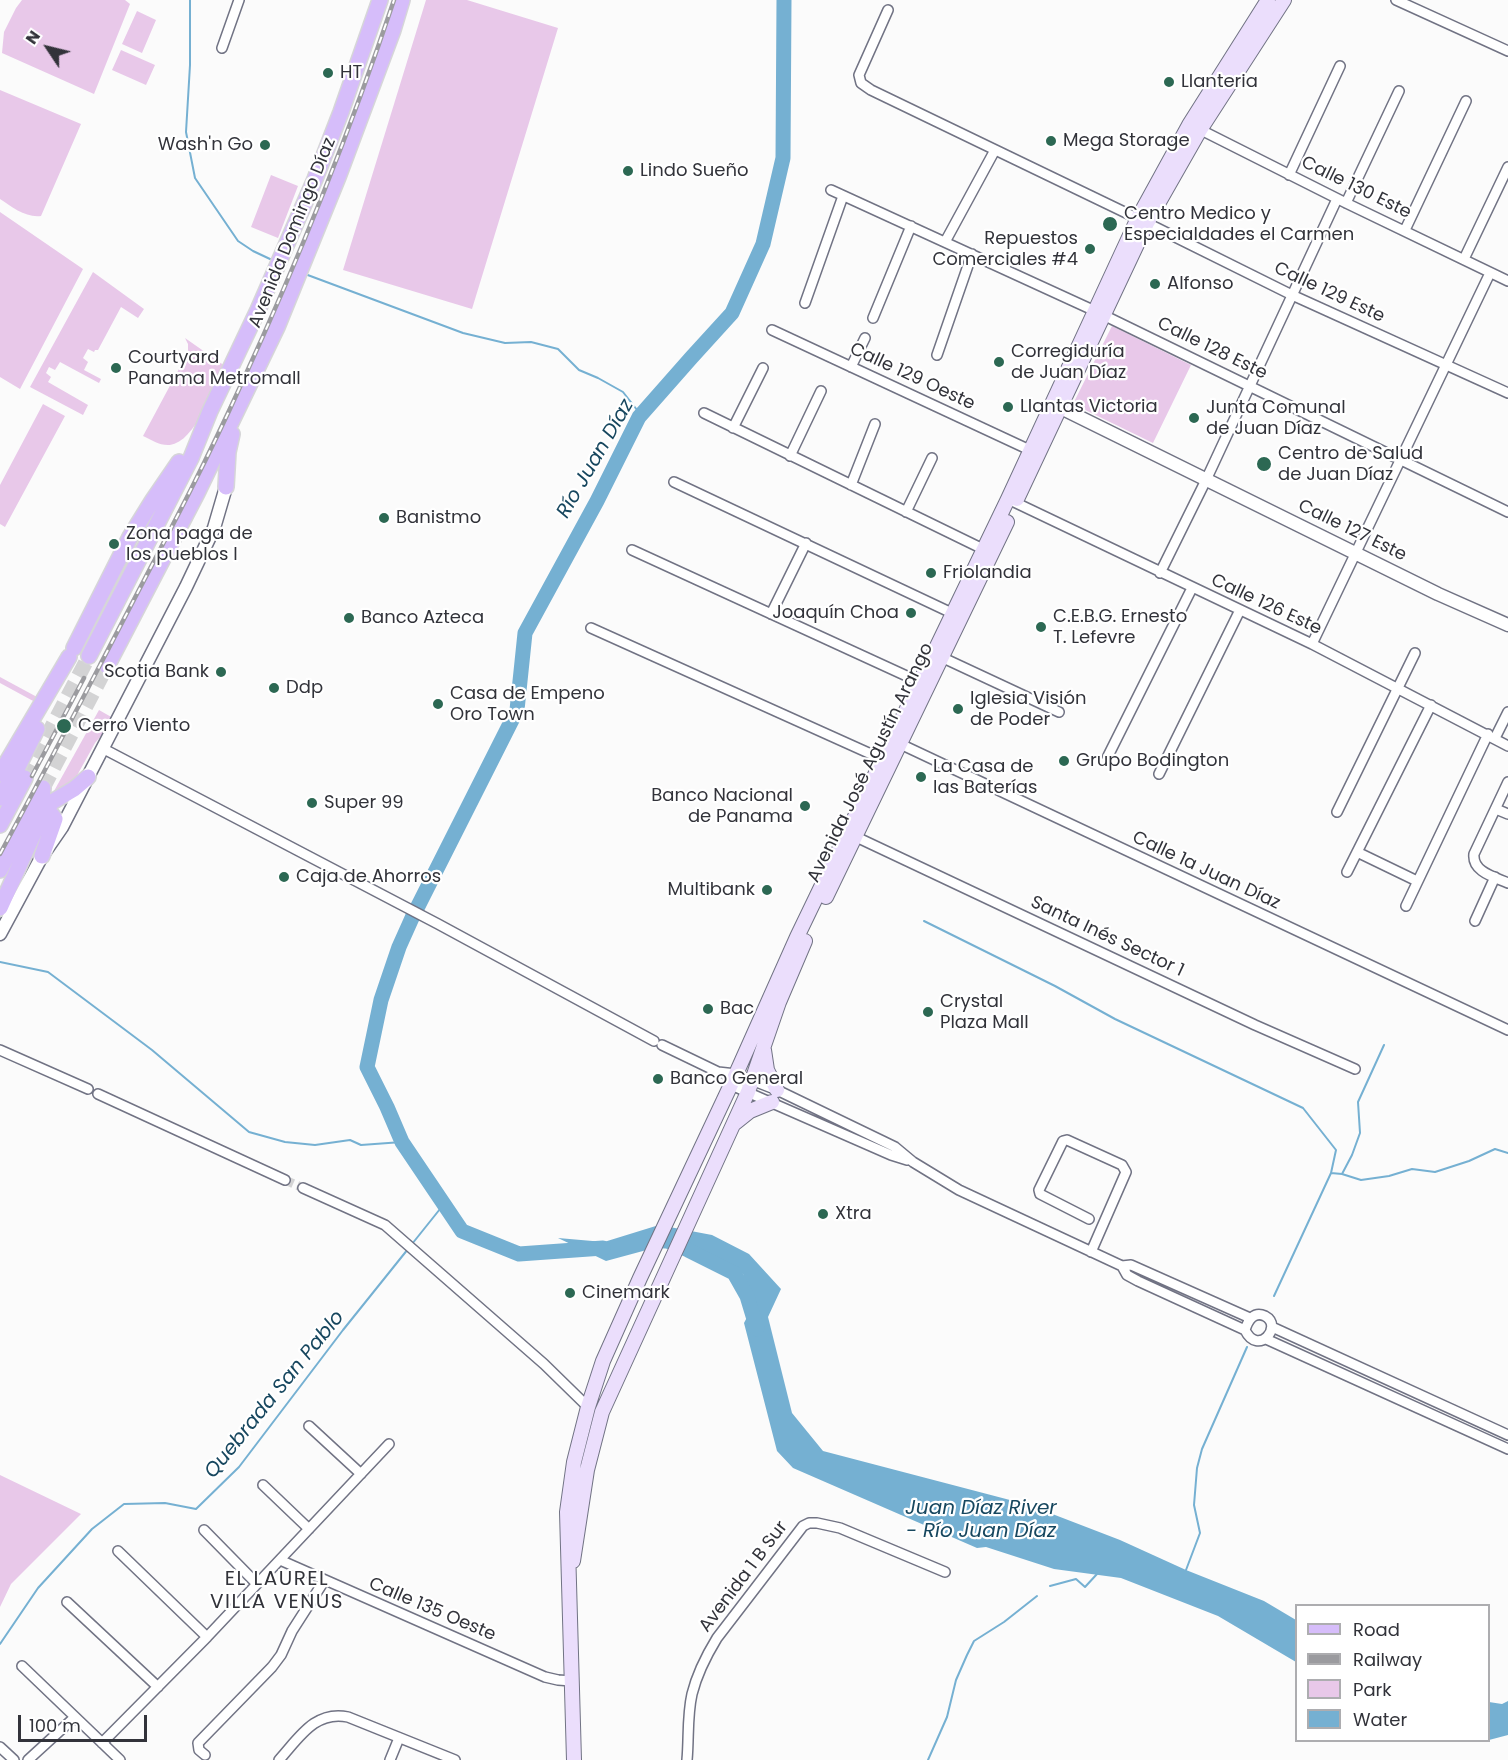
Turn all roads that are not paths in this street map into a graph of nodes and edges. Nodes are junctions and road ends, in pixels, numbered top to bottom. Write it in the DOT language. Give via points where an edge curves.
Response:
graph roads {
  1 [pos="239,0"];
  2 [pos="380,0"];
  3 [pos="402,0"];
  4 [pos="1268,0"];
  5 [pos="1284,0"];
  6 [pos="1396,0"];
  7 [pos="888,10"];
  8 [pos="222,48"];
  9 [pos="1508,51"];
  10 [pos="1340,66"];
  11 [pos="1399,91"];
  12 [pos="1466,102"];
  13 [pos="1194,127"];
  14 [pos="995,150"];
  15 [pos="1508,167"];
  16 [pos="1288,174"];
  17 [pos="831,190"];
  18 [pos="843,196"];
  19 [pos="1342,201"];
  20 [pos="1142,220"];
  21 [pos="911,226"];
  22 [pos="1405,230"];
  23 [pos="945,242"];
  24 [pos="972,254"];
  25 [pos="1464,258"];
  26 [pos="1490,273"];
  27 [pos="1508,281"];
  28 [pos="1292,295"];
  29 [pos="805,303"];
  30 [pos="1100,313"];
  31 [pos="873,318"];
  32 [pos="772,330"];
  33 [pos="865,338"];
  34 [pos="938,355"];
  35 [pos="1447,365"];
  36 [pos="851,367"];
  37 [pos="763,368"];
  38 [pos="1251,386"];
  39 [pos="821,391"];
  40 [pos="1508,393"];
  41 [pos="1056,406"];
  42 [pos="210,411"];
  43 [pos="704,413"];
  44 [pos="236,415"];
  45 [pos="875,424"];
  46 [pos="733,428"];
  47 [pos="1034,452"];
  48 [pos="790,456"];
  49 [pos="933,458"];
  50 [pos="1401,459"];
  51 [pos="1206,480"];
  52 [pos="674,482"];
  53 [pos="851,485"];
  54 [pos="226,488"];
  55 [pos="1012,501"];
  56 [pos="906,512"];
  57 [pos="1508,512"];
  58 [pos="130,537"];
  59 [pos="806,543"];
  60 [pos="632,550"];
  61 [pos="987,551"];
  62 [pos="1357,553"];
  63 [pos="1160,573"];
  64 [pos="1192,588"];
  65 [pos="114,609"];
  66 [pos="1240,610"];
  67 [pos="771,614"];
  68 [pos="956,615"];
  69 [pos="1508,624"];
  70 [pos="591,628"];
  71 [pos="1312,644"];
  72 [pos="1415,653"];
  73 [pos="77,654"];
  74 [pos="937,655"];
  75 [pos="107,666"];
  76 [pos="923,684"];
  77 [pos="1398,688"];
  78 [pos="46,697"];
  79 [pos="1431,705"];
  80 [pos="1059,712"];
  81 [pos="1508,712"];
  82 [pos="1491,736"];
  83 [pos="895,742"];
  84 [pos="1508,746"];
  85 [pos="102,748"];
  86 [pos="1108,756"];
  87 [pos="882,759"];
  88 [pos="0,774"];
  89 [pos="1159,774"];
  90 [pos="88,777"];
  91 [pos="25,778"];
  92 [pos="1508,782"];
  93 [pos="0,798"];
  94 [pos="1496,809"];
  95 [pos="1337,812"];
  96 [pos="1508,814"];
  97 [pos="39,822"];
  98 [pos="0,825"];
  99 [pos="851,835"];
  100 [pos="1357,852"];
  101 [pos="42,856"];
  102 [pos="1,868"];
  103 [pos="1347,872"];
  104 [pos="1495,877"];
  105 [pos="1417,881"];
  106 [pos="1508,883"];
  107 [pos="1406,906"];
  108 [pos="0,908"];
  109 [pos="1475,921"];
  110 [pos="0,934"];
  111 [pos="1508,1030"];
  112 [pos="764,1048"];
  113 [pos="0,1050"];
  114 [pos="1355,1069"];
  115 [pos="734,1079"];
  116 [pos="750,1086"];
  117 [pos="88,1089"];
  118 [pos="98,1094"];
  119 [pos="775,1096"];
  120 [pos="733,1124"];
  121 [pos="285,1180"];
  122 [pos="303,1188"];
  123 [pos="1089,1219"];
  124 [pos="1091,1252"];
  125 [pos="1122,1266"];
  126 [pos="1250,1318"];
  127 [pos="1272,1327"];
  128 [pos="1245,1330"];
  129 [pos="1266,1339"];
  130 [pos="613,1389"];
  131 [pos="588,1407"];
  132 [pos="309,1426"];
  133 [pos="1508,1435"];
  134 [pos="389,1443"];
  135 [pos="593,1443"];
  136 [pos="1508,1449"];
  137 [pos="361,1474"];
  138 [pos="263,1485"];
  139 [pos="309,1529"];
  140 [pos="204,1530"];
  141 [pos="118,1551"];
  142 [pos="280,1560"];
  143 [pos="945,1572"];
  144 [pos="570,1574"];
  145 [pos="324,1581"];
  146 [pos="257,1584"];
  147 [pos="67,1602"];
  148 [pos="207,1637"];
  149 [pos="22,1666"];
  150 [pos="572,1681"];
  151 [pos="158,1687"];
  152 [pos="75,1717"];
  153 [pos="399,1738"];
  154 [pos="102,1743"];
  155 [pos="0,1747"];
  156 [pos="205,1755"];
  157 [pos="14,1760"];
  158 [pos="28,1760"];
  159 [pos="120,1760"];
  160 [pos="279,1760"];
  161 [pos="390,1760"];
  162 [pos="455,1760"];
  163 [pos="574,1760"];
  164 [pos="687,1760"];
  1 -- 8 [label="street"];
  2 -- 42 [label="main road, Avenida Domingo Díaz" via="315,179"];
  3 -- 44 [label="main road, Avenida Domingo Díaz" via="339,177"];
  4 -- 13 [label="main road, Avenida José Agustín Arango"];
  5 -- 13 [label="main road, Avenida José Agustín Arango"];
  6 -- 9 [label="street"];
  7 -- 14 [label="street, Calle 129 Este" via="859,75 861,83"];
  10 -- 16 [label="street"];
  11 -- 19 [label="street"];
  12 -- 22 [label="street"];
  13 -- 16 [label="street, Calle 130 Este"];
  13 -- 20 [label="main road, Avenida José Agustín Arango"];
  14 -- 20 [label="street, Calle 129 Este"];
  14 -- 23 [label="street"];
  15 -- 25 [label="street"];
  16 -- 19 [label="street, Calle 130 Este"];
  17 -- 18 [label="street, Calle 128 Este"];
  18 -- 21 [label="street, Calle 128 Este"];
  18 -- 29 [label="street"];
  19 -- 22 [label="street, Calle 130 Este"];
  19 -- 28 [label="street"];
  20 -- 28 [label="street, Calle 129 Este"];
  20 -- 30 [label="main road, Avenida José Agustín Arango"];
  21 -- 23 [label="street, Calle 128 Este"];
  21 -- 31 [label="street"];
  22 -- 25 [label="street, Calle 130 Este"];
  23 -- 24 [label="street, Calle 128 Este"];
  24 -- 30 [label="street, Calle 128 Este"];
  24 -- 34 [label="street"];
  25 -- 26 [label="street, Calle 130 Este"];
  26 -- 27 [label="street, Calle 130 Este"];
  26 -- 35 [label="street"];
  28 -- 35 [label="street, Calle 129 Este"];
  28 -- 38 [label="street"];
  30 -- 38 [label="street, Calle 128 Este"];
  30 -- 41 [label="main road, Avenida José Agustín Arango"];
  32 -- 36 [label="street, Calle 129 Oeste"];
  33 -- 36 [label="street"];
  35 -- 40 [label="street, Calle 129 Este"];
  35 -- 50 [label="street"];
  36 -- 47 [label="street, Calle 129 Oeste"];
  37 -- 46 [label="street"];
  38 -- 50 [label="street, Calle 128 Este"];
  38 -- 51 [label="street"];
  39 -- 48 [label="street"];
  41 -- 47 [label="main road, Avenida José Agustín Arango"];
  41 -- 51 [label="street, Calle 127 Este"];
  42 -- 58 [label="main road"];
  42 -- 65 [label="main road, Avenida Domingo Díaz" via="191,458"];
  43 -- 46 [label="street"];
  44 -- 54 [label="main road"];
  44 -- 75 [label="main road, Avenida Domingo Díaz"];
  45 -- 53 [label="street"];
  46 -- 48 [label="street"];
  47 -- 55 [label="main road, Avenida José Agustín Arango"];
  48 -- 53 [label="street"];
  49 -- 56 [label="street"];
  50 -- 57 [label="street, Calle 128 Este"];
  50 -- 62 [label="street"];
  51 -- 62 [label="street, Calle 127 Este"];
  51 -- 63 [label="street"];
  52 -- 59 [label="street"];
  53 -- 56 [label="street"];
  54 -- 85 [label="street" via="186,587"];
  55 -- 61 [label="main road, Avenida José Agustín Arango"];
  55 -- 63 [label="street, Calle 126 Este"];
  56 -- 61 [label="street"];
  58 -- 65 [label="main road"];
  58 -- 73 [label="main road"];
  59 -- 67 [label="street"];
  59 -- 68 [label="street"];
  60 -- 67 [label="street"];
  61 -- 68 [label="main road, Avenida José Agustín Arango"];
  62 -- 69 [label="street, Calle 127 Este"];
  62 -- 71 [label="street"];
  63 -- 64 [label="street, Calle 126 Este"];
  64 -- 66 [label="street, Calle 126 Este"];
  64 -- 86 [label="street"];
  65 -- 73 [label="main road"];
  66 -- 71 [label="street, Calle 126 Este"];
  66 -- 89 [label="street"];
  67 -- 76 [label="street"];
  68 -- 74 [label="main road, Avenida José Agustín Arango"];
  70 -- 87 [label="street"];
  71 -- 77 [label="street, Calle 126 Este"];
  72 -- 77 [label="street"];
  73 -- 78 [label="main road"];
  74 -- 76 [label="main road, Avenida José Agustín Arango"];
  74 -- 80 [label="street"];
  76 -- 83 [label="main road, Avenida José Agustín Arango"];
  77 -- 79 [label="street, Calle 126 Este"];
  77 -- 95 [label="street"];
  78 -- 88 [label="main road"];
  78 -- 93 [label="main road" via="30,744"];
  79 -- 82 [label="street, Calle 126 Este"];
  79 -- 100 [label="street"];
  81 -- 82 [label="street"];
  82 -- 84 [label="street, Calle 126 Este"];
  82 -- 105 [label="street"];
  83 -- 87 [label="main road, Avenida José Agustín Arango"];
  83 -- 99 [label="main road, Avenida José Agustín Arango"];
  83 -- 111 [label="street, Calle 1a Juan Díaz"];
  85 -- 90 [label="street"];
  85 -- 115 [label="street" via="658,1043"];
  87 -- 99 [label="main road, Avenida José Agustín Arango"];
  90 -- 97 [label="main road" via="52,802"];
  90 -- 101 [label="street"];
  91 -- 98 [label="main road"];
  92 -- 94 [label="street"];
  94 -- 96 [label="street"];
  94 -- 104 [label="street" via="1473,861 1477,868"];
  97 -- 101 [label="main road" via="51,814 55,819"];
  97 -- 102 [label="main road"];
  97 -- 102 [label="main road" via="43,788"];
  97 -- 108 [label="main road"];
  99 -- 112 [label="main road, Avenida José Agustín Arango" via="799,953"];
  99 -- 114 [label="street, Santa Inés Sector 1"];
  99 -- 115 [label="main road, Avenida José Agustín Arango" via="772,989"];
  100 -- 103 [label="street"];
  100 -- 105 [label="street"];
  101 -- 110 [label="street"];
  104 -- 106 [label="street"];
  104 -- 109 [label="street"];
  105 -- 107 [label="street"];
  112 -- 116 [label="main road, Avenida José Agustín Arango"];
  112 -- 119 [label="main road"];
  113 -- 117 [label="street"];
  115 -- 116 [label="street"];
  115 -- 131 [label="main road, Avenida José Agustín Arango" via="603,1361"];
  116 -- 119 [label="street"];
  116 -- 120 [label="main road, Avenida José Agustín Arango"];
  118 -- 121 [label="street"];
  119 -- 120 [label="main road"];
  119 -- 124 [label="street" via="895,1147 959,1190"];
  120 -- 130 [label="main road, Avenida José Agustín Arango"];
  122 -- 131 [label="street" via="385,1225"];
  123 -- 124 [label="street" via="1040,1194 1063,1141 1122,1166 1126,1172"];
  124 -- 125 [label="street"];
  125 -- 126 [label="street" via="1131,1265"];
  125 -- 128 [label="street" via="1127,1275 1138,1281"];
  126 -- 127 [label="street" via="1264,1316"];
  126 -- 128 [label="street"];
  127 -- 129 [label="street"];
  127 -- 133 [label="street"];
  128 -- 129 [label="street" via="1252,1339"];
  129 -- 136 [label="street"];
  130 -- 131 [label="main road" via="601,1402"];
  130 -- 135 [label="main road, Avenida José Agustín Arango"];
  131 -- 135 [label="main road"];
  131 -- 144 [label="main road, Avenida José Agustín Arango" via="567,1512"];
  132 -- 137 [label="street"];
  134 -- 137 [label="street"];
  135 -- 144 [label="main road, Avenida José Agustín Arango"];
  137 -- 139 [label="street"];
  138 -- 139 [label="street"];
  139 -- 142 [label="street"];
  140 -- 146 [label="street"];
  141 -- 148 [label="street"];
  142 -- 145 [label="street, Calle 135 Oeste"];
  142 -- 146 [label="street"];
  143 -- 164 [label="street, Avenida 1 B Sur" via="840,1528 817,1523 803,1526 708,1653 692,1695"];
  144 -- 150 [label="main road, Avenida José Agustín Arango"];
  145 -- 150 [label="street, Calle 135 Oeste" via="545,1677"];
  145 -- 156 [label="street" via="272,1668 198,1743"];
  146 -- 148 [label="street"];
  147 -- 151 [label="street"];
  148 -- 151 [label="street"];
  149 -- 152 [label="street"];
  150 -- 163 [label="main road, Avenida José Agustín Arango"];
  151 -- 154 [label="street"];
  152 -- 154 [label="street"];
  152 -- 158 [label="street"];
  153 -- 160 [label="street" via="348,1717 328,1716 311,1725"];
  153 -- 161 [label="street"];
  153 -- 162 [label="street"];
  154 -- 159 [label="street"];
  155 -- 157 [label="street"];
}
